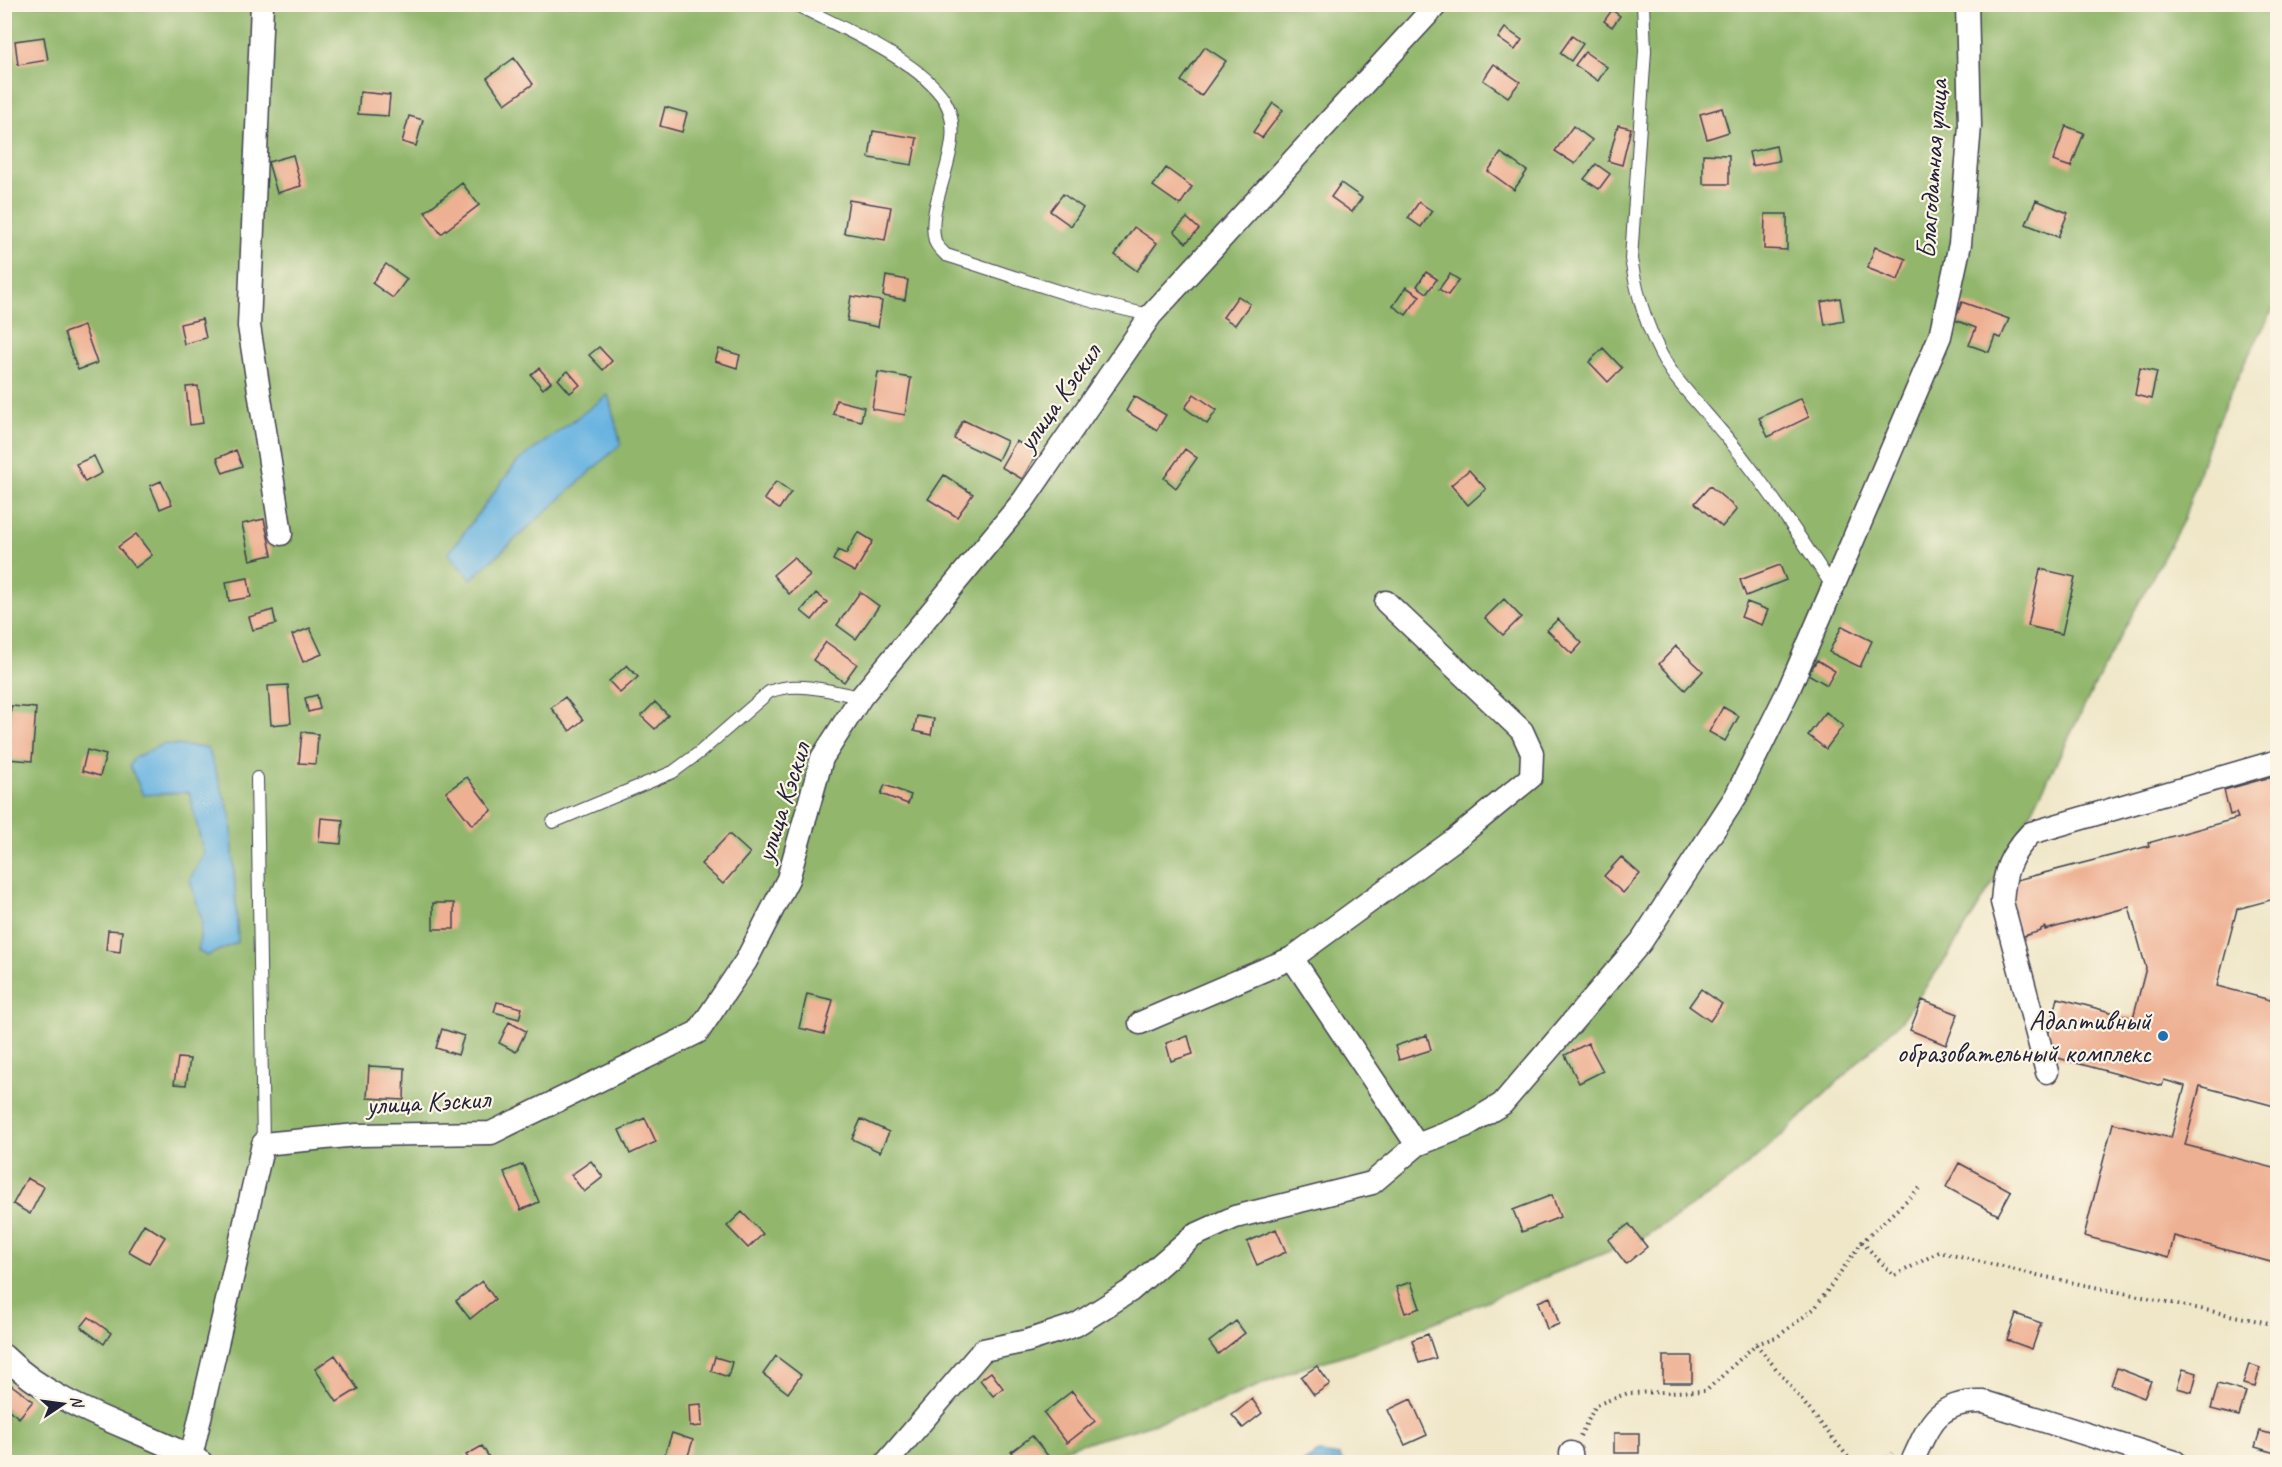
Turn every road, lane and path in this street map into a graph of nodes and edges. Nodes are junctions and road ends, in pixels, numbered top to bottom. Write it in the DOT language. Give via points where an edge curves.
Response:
graph roads {
  1 [pos="262,4"];
  2 [pos="795,4"];
  3 [pos="1437,4"];
  4 [pos="1643,4"];
  5 [pos="1967,4"];
  6 [pos="1151,315"];
  7 [pos="281,534"];
  8 [pos="1833,587"];
  9 [pos="1386,602"];
  10 [pos="861,697"];
  11 [pos="2277,761"];
  12 [pos="257,778"];
  13 [pos="553,822"];
  14 [pos="1292,957"];
  15 [pos="1140,1023"];
  16 [pos="2048,1072"];
  17 [pos="263,1144"];
  18 [pos="1417,1145"];
  19 [pos="1922,1186"];
  20 [pos="1862,1242"];
  21 [pos="2277,1324"];
  22 [pos="1756,1344"];
  23 [pos="4,1356"];
  24 [pos="1572,1458"];
  25 [pos="196,1460"];
  26 [pos="887,1462"];
  27 [pos="1859,1462"];
  28 [pos="1912,1462"];
  29 [pos="2175,1462"];
  1 -- 7 [label="street" via="249,326"];
  2 -- 6 [label="lane" via="893,55 928,82 945,102 953,126 933,227 935,244 946,255 1101,306"];
  3 -- 6 [label="street, улица Кэскил"];
  4 -- 8 [label="lane" via="1645,51 1631,259 1636,292 1675,376 1772,495"];
  5 -- 8 [label="street, Благодатная улица" via="1970,126 1960,244 1940,336"];
  6 -- 10 [label="street, улица Кэскил" via="1023,501"];
  8 -- 18 [label="street, Благодатная улица" via="1736,796 1641,942 1502,1104 1465,1126"];
  9 -- 14 [label="street" via="1522,731 1532,753 1531,777 1454,840"];
  10 -- 13 [label="lane" via="794,686 769,692 673,772"];
  10 -- 17 [label="street, улица Кэскил" via="822,758 788,879 746,961 698,1032 491,1133 357,1135"];
  11 -- 16 [label="street" via="2031,833 2016,848 2004,874 2002,902"];
  12 -- 17 [label="lane"];
  14 -- 15 [label="street"];
  14 -- 18 [label="street"];
  17 -- 25 [label="street"];
  18 -- 26 [label="street, Благодатная улица" via="1372,1183 1235,1217 1193,1236 1130,1291 1076,1325 983,1350"];
  19 -- 20 [label="path"];
  20 -- 21 [label="path" via="1894,1276 1939,1252"];
  20 -- 22 [label="path" via="1815,1308 1777,1337"];
  22 -- 24 [label="path" via="1706,1390 1628,1393 1596,1405"];
  22 -- 27 [label="path" via="1848,1457"];
  23 -- 25 [label="street" via="54,1396"];
  28 -- 29 [label="street" via="1943,1408 1962,1401 1983,1402"];
}
